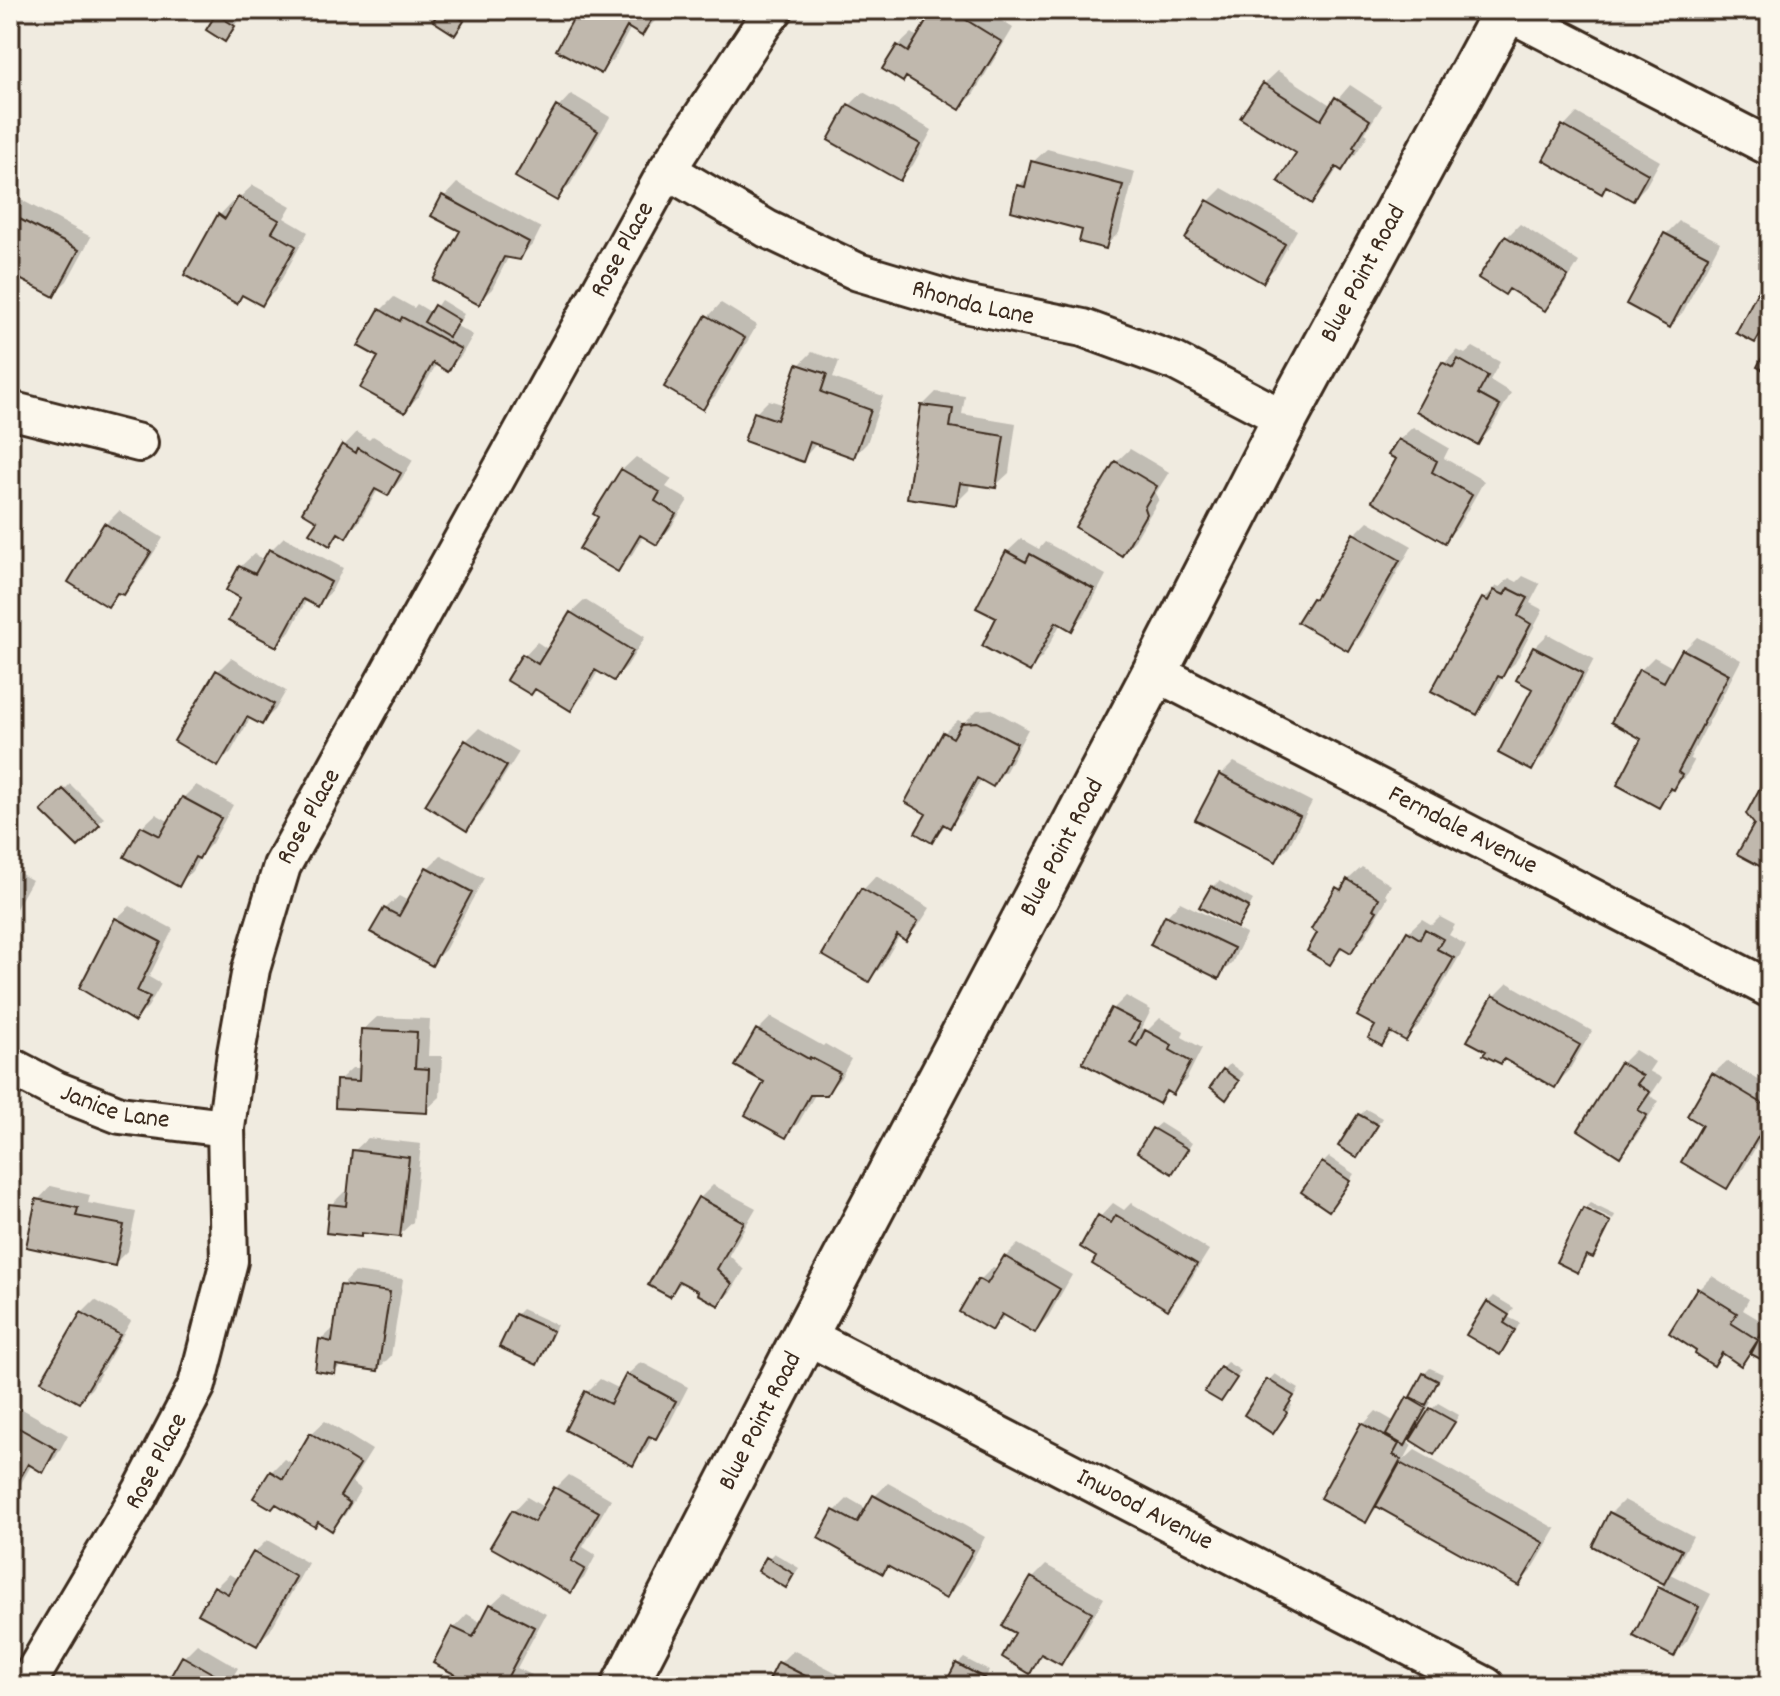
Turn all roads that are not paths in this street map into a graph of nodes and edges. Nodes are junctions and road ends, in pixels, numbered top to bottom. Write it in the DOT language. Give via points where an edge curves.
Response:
graph roads {
  1 [pos="774,10"];
  2 [pos="1506,10"];
  3 [pos="1770,147"];
  4 [pos="667,170"];
  5 [pos="10,410"];
  6 [pos="1285,419"];
  7 [pos="139,443"];
  8 [pos="1155,672"];
  9 [pos="1770,989"];
  10 [pos="10,1066"];
  11 [pos="226,1128"];
  12 [pos="805,1335"];
  13 [pos="26,1686"];
  14 [pos="624,1686"];
  15 [pos="1486,1686"];
  1 -- 4 [label="street, Rose Place"];
  2 -- 3 [label="street"];
  2 -- 6 [label="street, Blue Point Road"];
  4 -- 6 [label="street, Rhonda Lane" via="767,229 858,272 965,304 1083,328 1176,362"];
  4 -- 11 [label="street, Rose Place" via="282,866 251,969"];
  5 -- 7 [label="street"];
  6 -- 8 [label="street, Blue Point Road"];
  8 -- 9 [label="street, Ferndale Avenue"];
  8 -- 12 [label="street, Blue Point Road"];
  10 -- 11 [label="street, Janice Lane" via="120,1115"];
  11 -- 13 [label="street, Rose Place" via="229,1261 197,1385 141,1492"];
  12 -- 14 [label="street, Blue Point Road"];
  12 -- 15 [label="street, Inwood Avenue"];
}
